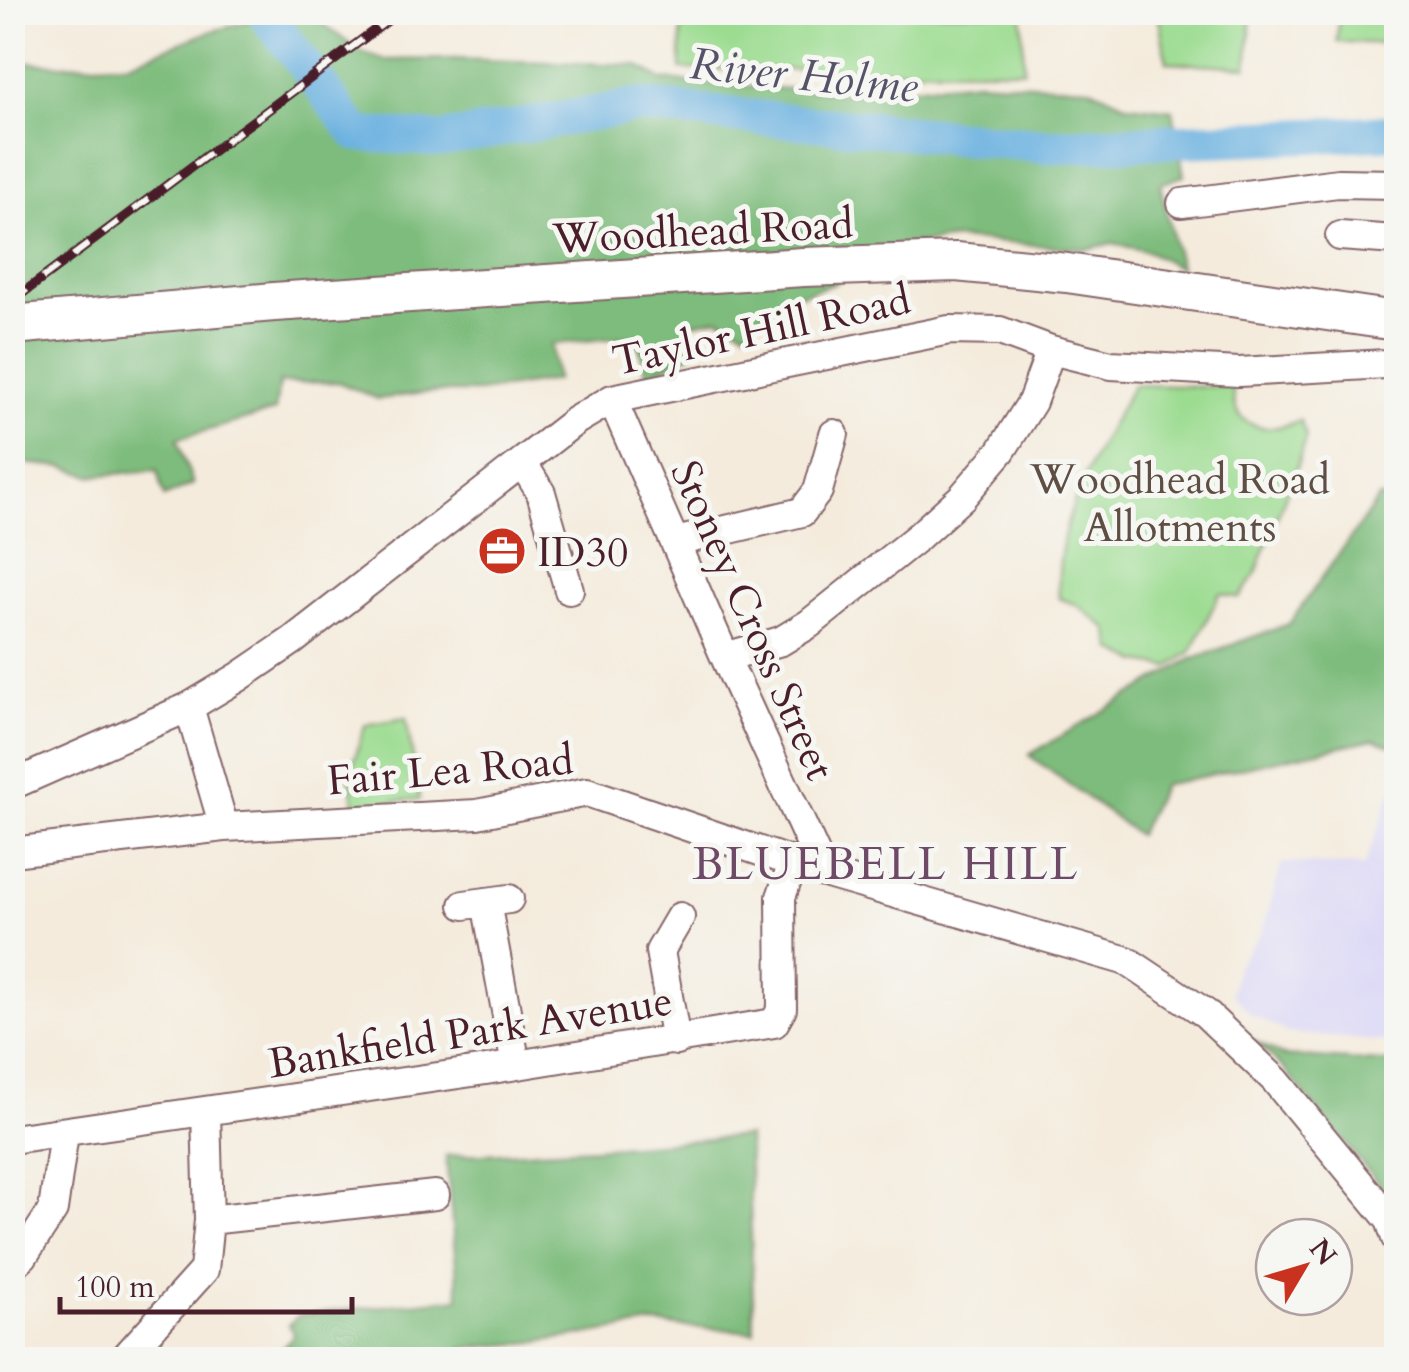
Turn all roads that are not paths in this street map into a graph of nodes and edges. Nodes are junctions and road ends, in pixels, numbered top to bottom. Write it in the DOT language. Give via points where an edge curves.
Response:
graph roads {
  1 [pos="1396,184"];
  2 [pos="1182,203"];
  3 [pos="1340,236"];
  4 [pos="1396,240"];
  5 [pos="1396,321"];
  6 [pos="12,325"];
  7 [pos="1050,350"];
  8 [pos="1396,361"];
  9 [pos="612,399"];
  10 [pos="834,434"];
  11 [pos="522,462"];
  12 [pos="675,542"];
  13 [pos="569,590"];
  14 [pos="725,657"];
  15 [pos="189,707"];
  16 [pos="12,786"];
  17 [pos="224,827"];
  18 [pos="12,852"];
  19 [pos="794,861"];
  20 [pos="824,873"];
  21 [pos="486,902"];
  22 [pos="680,917"];
  23 [pos="676,1041"];
  24 [pos="516,1065"];
  25 [pos="206,1112"];
  26 [pos="64,1133"];
  27 [pos="12,1139"];
  28 [pos="435,1195"];
  29 [pos="208,1220"];
  30 [pos="1396,1238"];
  31 [pos="12,1266"];
  32 [pos="123,1360"];
  1 -- 2 [label="street" via="1338,183"];
  3 -- 4 [label="street"];
  5 -- 6 [label="main road, Woodhead Road" via="956,262 764,269"];
  7 -- 8 [label="street, Taylor Hill Road" via="1111,365 1239,372"];
  7 -- 9 [label="street, Taylor Hill Road" via="1000,331 949,330"];
  7 -- 14 [label="street" via="1032,402 1002,451 962,496 808,624 780,641"];
  9 -- 11 [label="street, Taylor Hill Road"];
  9 -- 12 [label="street, Stoney Cross Street"];
  10 -- 12 [label="street" via="818,491 802,512"];
  11 -- 13 [label="street" via="541,493"];
  11 -- 15 [label="street, Taylor Hill Road" via="292,641"];
  12 -- 14 [label="street, Stoney Cross Street"];
  14 -- 20 [label="street, Stoney Cross Street"];
  15 -- 16 [label="street, Taylor Hill Road"];
  15 -- 17 [label="street"];
  17 -- 18 [label="street, Fair Lea Road"];
  17 -- 19 [label="street, Fair Lea Road" via="477,814 587,792"];
  19 -- 20 [label="street, Fair Lea Road"];
  19 -- 23 [label="street, Bankfield Park Avenue" via="781,897 782,1009 774,1024"];
  20 -- 30 [label="street, Fair Lea Road" via="1127,961 1206,1013 1274,1080 1390,1220"];
  21 -- 24 [label="street"];
  22 -- 23 [label="street" via="660,950"];
  23 -- 24 [label="street, Bankfield Park Avenue"];
  24 -- 25 [label="street, Bankfield Park Avenue"];
  25 -- 26 [label="street, Bankfield Park Avenue"];
  25 -- 29 [label="street"];
  26 -- 27 [label="street, Bankfield Park Avenue"];
  26 -- 31 [label="street" via="53,1210"];
  28 -- 29 [label="street" via="401,1190"];
  29 -- 32 [label="street" via="204,1270"];
}
